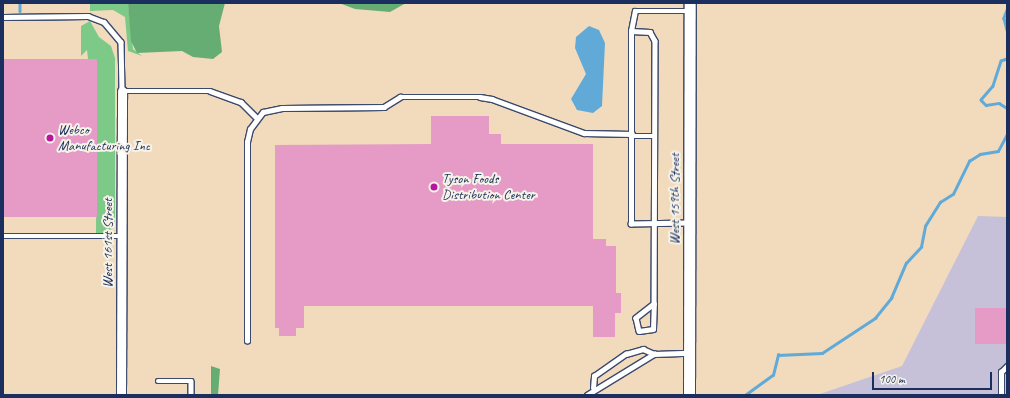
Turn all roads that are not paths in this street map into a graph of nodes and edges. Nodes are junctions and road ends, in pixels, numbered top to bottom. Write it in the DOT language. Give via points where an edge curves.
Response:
graph roads {
  1 [pos="690,7"];
  2 [pos="3,16"];
  3 [pos="632,32"];
  4 [pos="122,92"];
  5 [pos="256,117"];
  6 [pos="632,135"];
  7 [pos="655,136"];
  8 [pos="655,223"];
  9 [pos="690,223"];
  10 [pos="3,236"];
  11 [pos="122,236"];
  12 [pos="654,304"];
  13 [pos="247,341"];
  14 [pos="689,353"];
  15 [pos="654,354"];
  16 [pos="1007,366"];
  17 [pos="158,381"];
  18 [pos="593,388"];
  19 [pos="122,395"];
  20 [pos="191,395"];
  21 [pos="587,395"];
  22 [pos="689,395"];
  23 [pos="1001,395"];
  1 -- 3 [label="lane" via="635,11"];
  1 -- 9 [label="street, West 159th Street"];
  2 -- 4 [label="lane" via="88,16 104,22 121,42"];
  3 -- 6 [label="lane"];
  3 -- 7 [label="lane" via="650,32 655,41"];
  4 -- 5 [label="lane" via="222,93 241,102"];
  4 -- 11 [label="street, West 161st Street"];
  5 -- 6 [label="lane" via="282,108 384,107 400,97 480,97 492,99 584,133"];
  5 -- 13 [label="lane" via="247,142"];
  6 -- 7 [label="lane"];
  6 -- 8 [label="lane" via="631,224"];
  7 -- 8 [label="lane"];
  8 -- 9 [label="lane"];
  8 -- 12 [label="lane"];
  9 -- 14 [label="street, West 159th Street"];
  10 -- 11 [label="lane"];
  11 -- 19 [label="street, West 161st Street"];
  12 -- 12 [label="lane" via="636,318 639,331 653,329"];
  14 -- 15 [label="lane"];
  14 -- 22 [label="street, West 159th Street"];
  15 -- 18 [label="lane"];
  15 -- 18 [label="lane" via="643,348 626,354 594,376"];
  16 -- 23 [label="lane" via="1001,372"];
  17 -- 20 [label="lane" via="191,381"];
  18 -- 21 [label="lane"];
}
